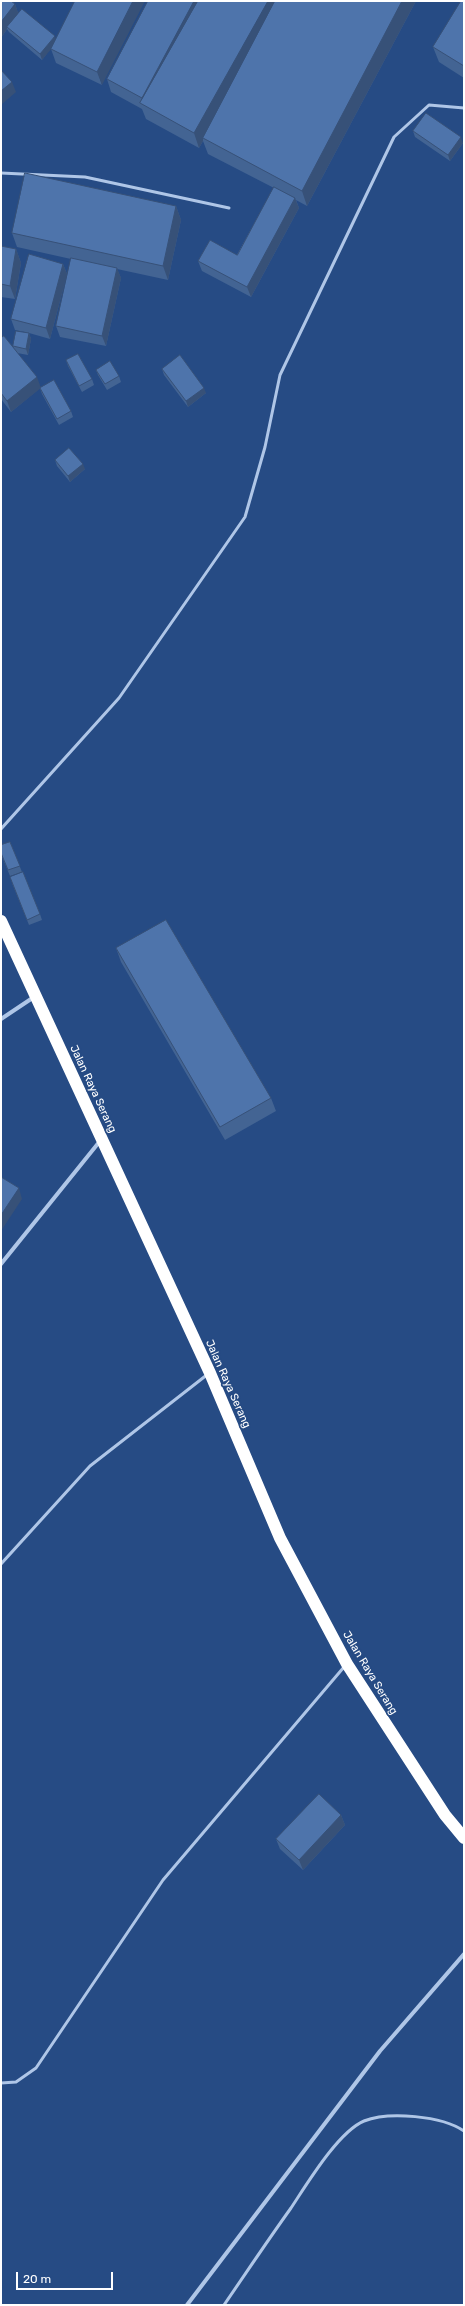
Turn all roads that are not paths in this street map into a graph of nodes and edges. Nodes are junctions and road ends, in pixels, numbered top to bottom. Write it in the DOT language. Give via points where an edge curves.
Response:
graph roads {
  1 [pos="464,108"];
  2 [pos="1,173"];
  3 [pos="229,208"];
  4 [pos="1,829"];
  5 [pos="1,921"];
  6 [pos="36,996"];
  7 [pos="1,1019"];
  8 [pos="102,1139"];
  9 [pos="1,1264"];
  10 [pos="210,1373"];
  11 [pos="1,1564"];
  12 [pos="347,1664"];
  13 [pos="464,1838"];
  14 [pos="464,1954"];
  15 [pos="1,2083"];
  16 [pos="464,2131"];
  17 [pos="187,2305"];
  18 [pos="224,2305"];
  1 -- 4 [label="lane" via="429,105 394,137 280,376 265,447 245,517 119,698"];
  2 -- 3 [label="lane" via="85,177"];
  5 -- 6 [label="highway, Jalan Raya Serang"];
  6 -- 7 [label="street"];
  6 -- 8 [label="highway, Jalan Raya Serang"];
  8 -- 9 [label="street"];
  8 -- 10 [label="highway, Jalan Raya Serang"];
  10 -- 11 [label="lane" via="90,1466"];
  10 -- 12 [label="highway, Jalan Raya Serang" via="280,1538"];
  12 -- 13 [label="highway, Jalan Raya Serang" via="445,1814"];
  12 -- 15 [label="lane" via="163,1880 36,2068 16,2082"];
  14 -- 17 [label="street" via="380,2051"];
  16 -- 18 [label="lane" via="457,2126 423,2118 391,2115 364,2121 335,2144"];
}
